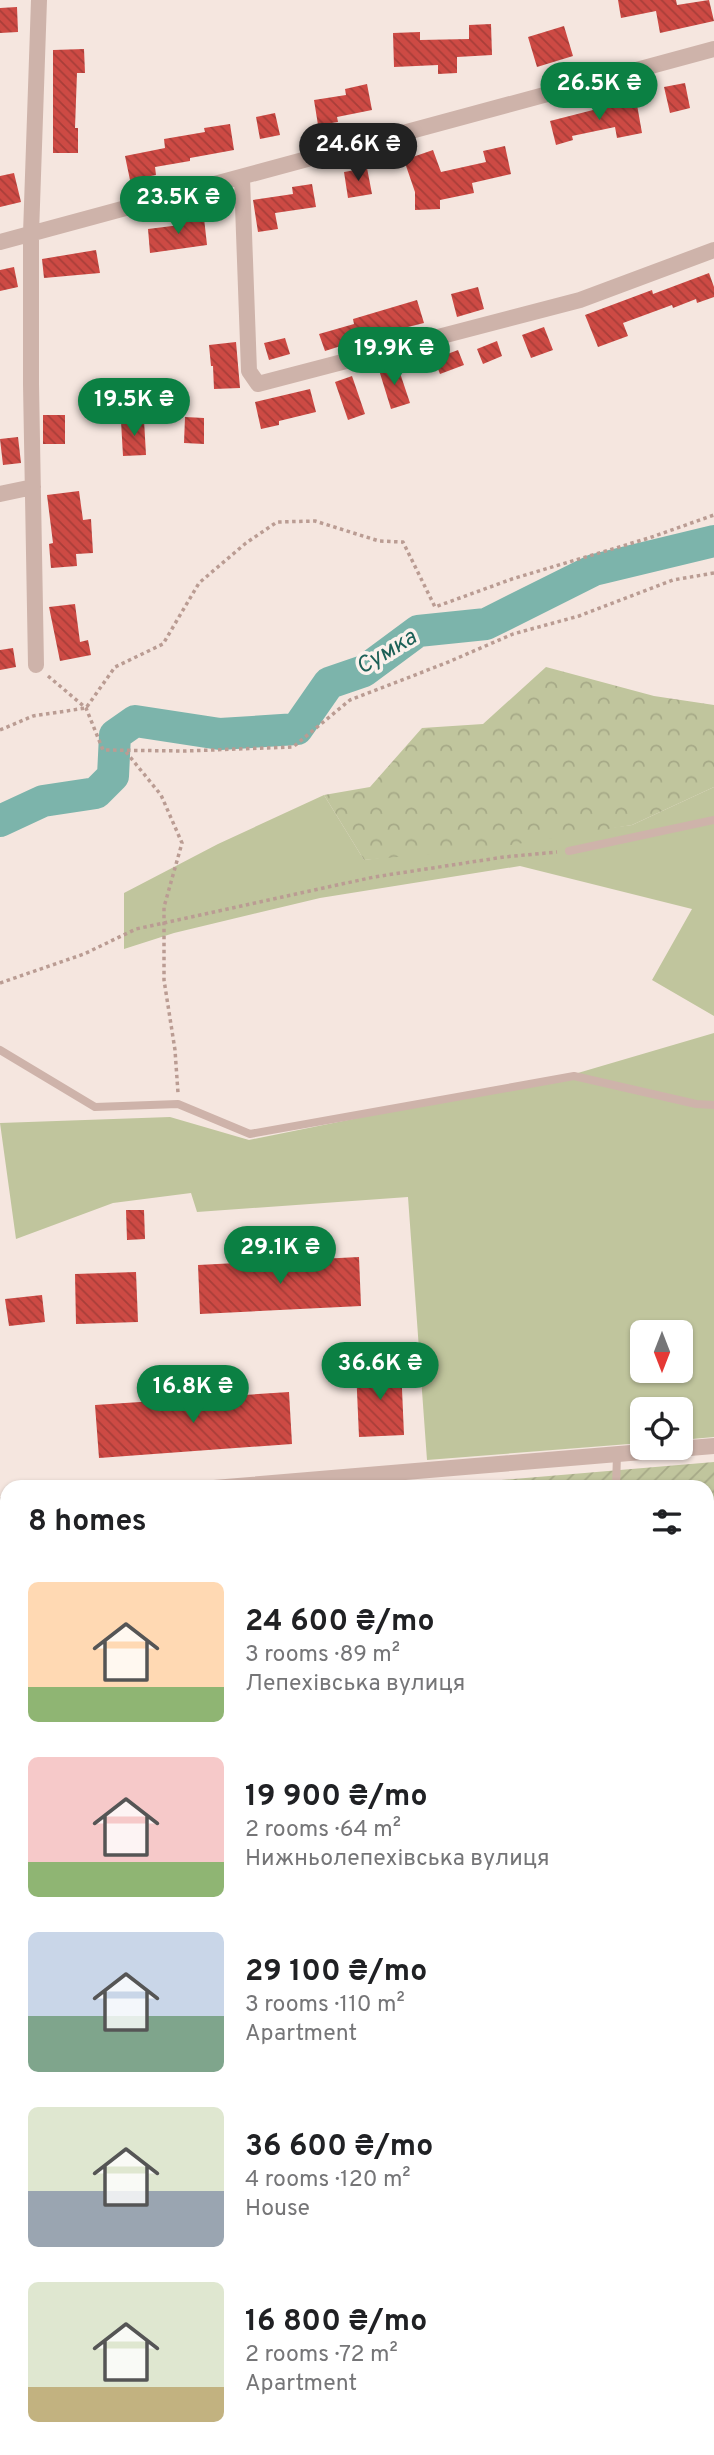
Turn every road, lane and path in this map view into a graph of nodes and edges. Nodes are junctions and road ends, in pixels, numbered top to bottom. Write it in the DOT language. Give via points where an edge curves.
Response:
graph roads {
  1 [pos="39,0"];
  2 [pos="714,49"];
  3 [pos="242,178"];
  4 [pos="31,234"];
  5 [pos="0,242"];
  6 [pos="714,250"];
  7 [pos="33,487"];
  8 [pos="0,494"];
  9 [pos="714,515"];
  10 [pos="714,573"];
  11 [pos="36,665"];
  12 [pos="86,708"];
  13 [pos="0,730"];
  14 [pos="126,752"];
  15 [pos="714,820"];
  16 [pos="569,851"];
  17 [pos="0,983"];
  18 [pos="0,1050"];
  19 [pos="178,1104"];
  20 [pos="714,1105"];
  21 [pos="714,1446"];
  22 [pos="617,1454"];
  23 [pos="309,1480"];
  24 [pos="616,1480"];
  1 -- 4 [label="street"];
  2 -- 3 [label="street"];
  3 -- 4 [label="street"];
  3 -- 6 [label="street" via="249,371 258,384 580,300"];
  4 -- 5 [label="street"];
  4 -- 7 [label="street"];
  7 -- 8 [label="street"];
  7 -- 11 [label="street"];
  9 -- 12 [label="path" via="435,607 402,542 379,541 315,520 277,522 199,583 163,645 115,667"];
  10 -- 14 [label="path" via="673,580 579,616 513,634 350,700 293,747"];
  11 -- 12 [label="path"];
  12 -- 13 [label="path" via="33,716"];
  12 -- 14 [label="path" via="103,750"];
  14 -- 19 [label="path" via="162,795 182,843 164,907 164,980"];
  15 -- 16 [label="lane"];
  16 -- 17 [label="path" via="374,877 136,929 84,954"];
  18 -- 19 [label="lane" via="95,1107"];
  19 -- 20 [label="lane" via="250,1134 574,1076"];
  21 -- 22 [label="street"];
  22 -- 23 [label="street"];
  22 -- 24 [label="lane"];
}
